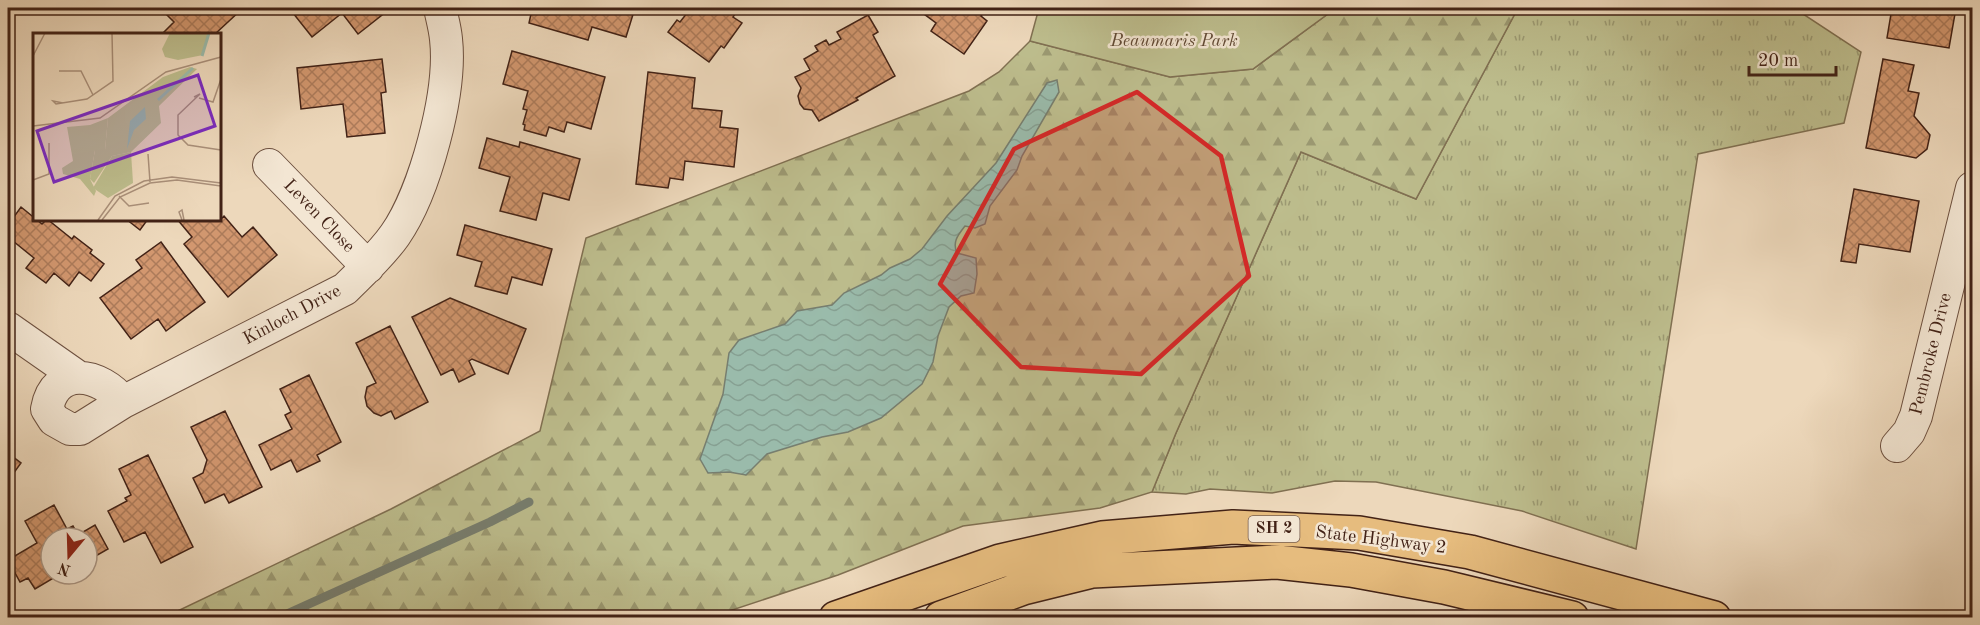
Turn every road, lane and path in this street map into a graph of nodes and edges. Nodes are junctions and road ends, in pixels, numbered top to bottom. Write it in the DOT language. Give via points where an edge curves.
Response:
graph roads {
  1 [pos="441,8"];
  2 [pos="269,165"];
  3 [pos="1972,188"];
  4 [pos="368,267"];
  5 [pos="8,328"];
  6 [pos="78,378"];
  7 [pos="123,402"];
  8 [pos="1897,446"];
  9 [pos="836,618"];
  10 [pos="941,618"];
  11 [pos="1572,618"];
  12 [pos="1714,618"];
  1 -- 4 [label="street, Kinloch Drive" via="446,40 445,83 434,140 410,208 395,235"];
  2 -- 4 [label="street, Leven Close"];
  3 -- 8 [label="street, Pembroke Drive" via="1916,416"];
  4 -- 7 [label="street, Kinloch Drive" via="345,289"];
  5 -- 6 [label="street"];
  6 -- 7 [label="street" via="105,384"];
  6 -- 7 [label="street, Kinloch Drive" via="56,387 47,409 54,420 70,429 80,429"];
  9 -- 12 [label="highway, State Highway 2 / SH 2" via="1000,561 1102,538 1233,526 1359,533 1470,552"];
  10 -- 11 [label="highway, State Highway 2 / SH 2" via="1023,588 1092,571 1277,562 1351,570 1444,587"];
}
